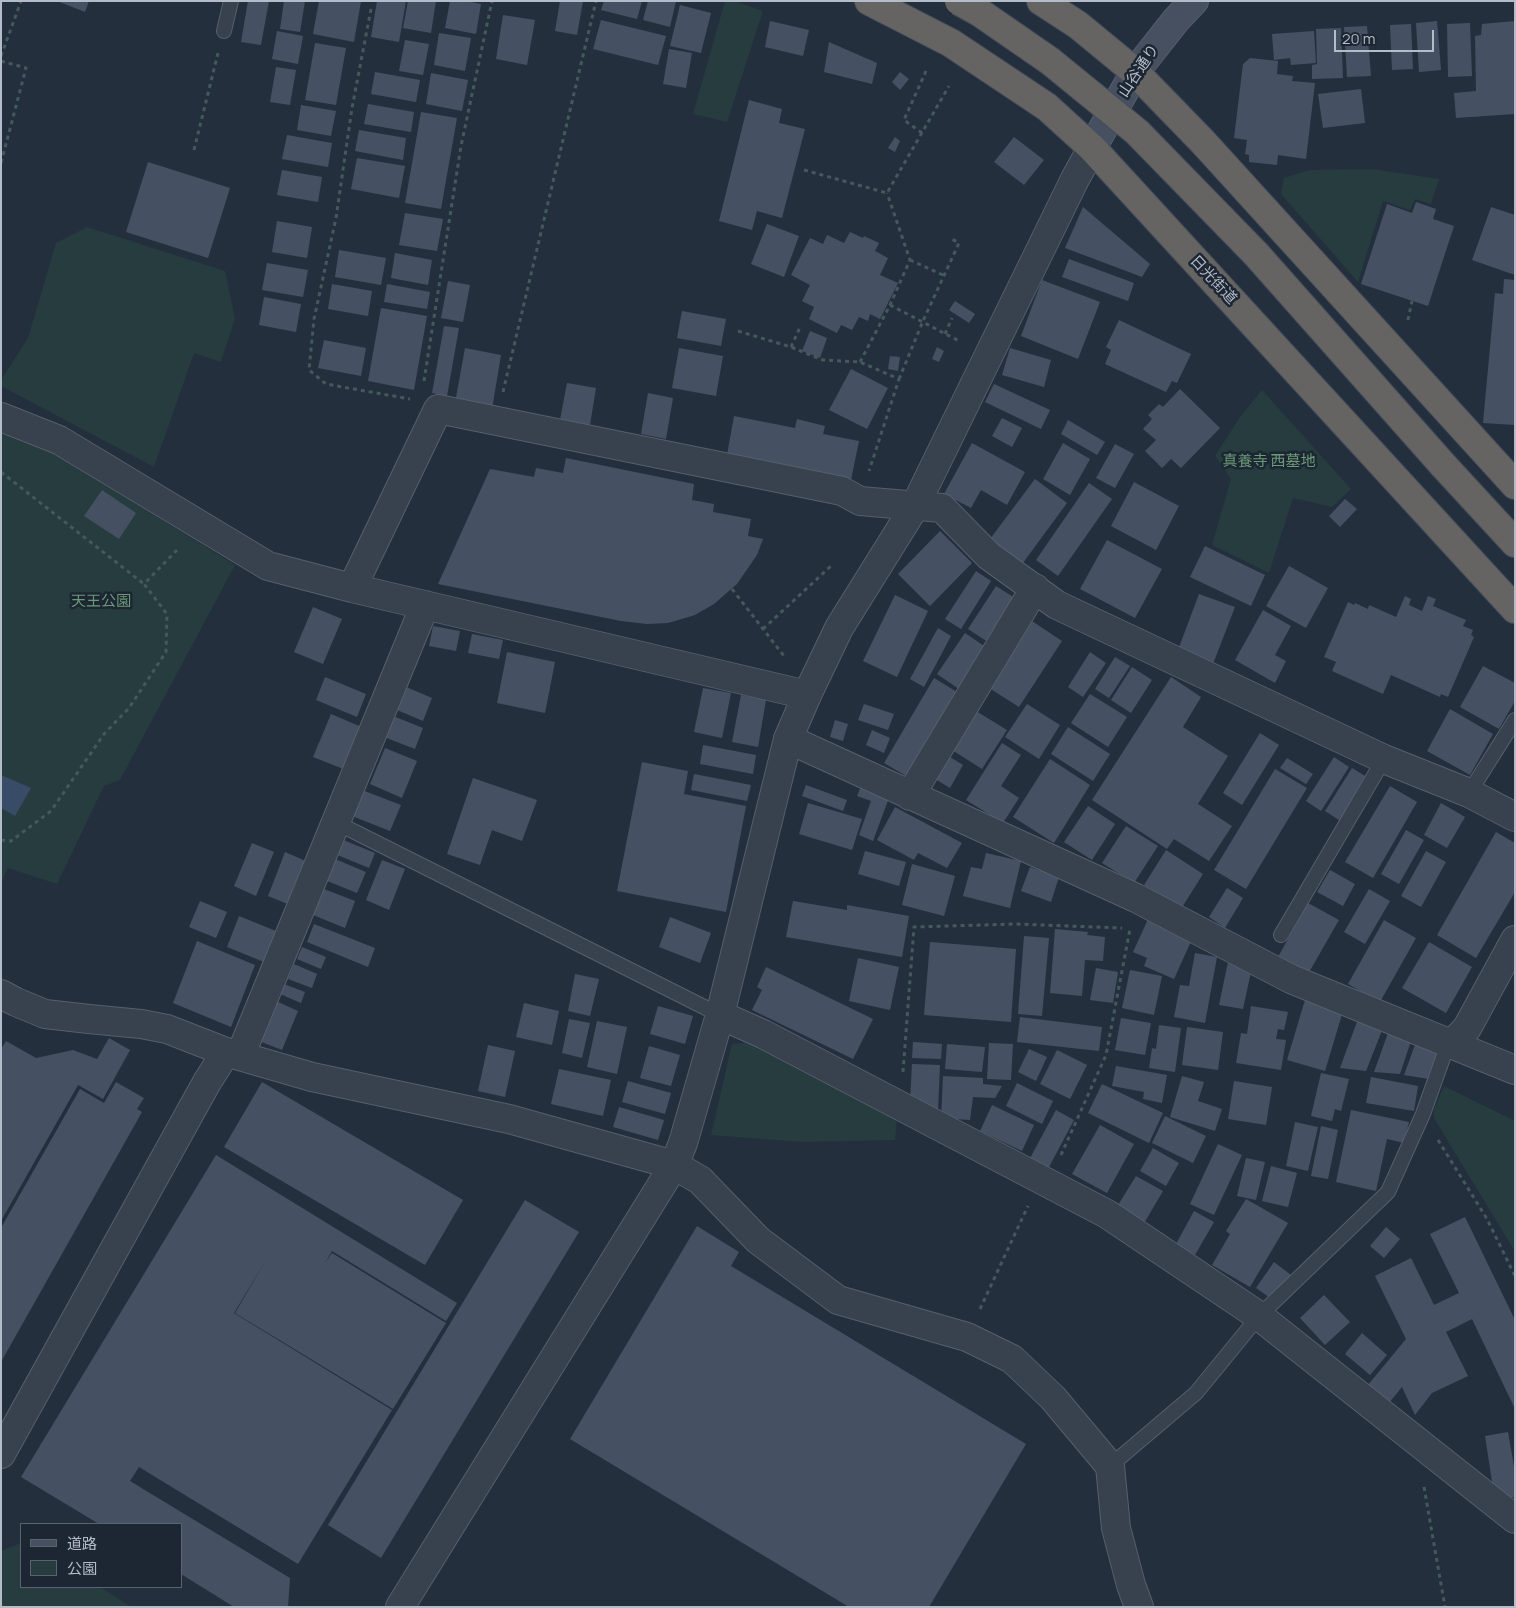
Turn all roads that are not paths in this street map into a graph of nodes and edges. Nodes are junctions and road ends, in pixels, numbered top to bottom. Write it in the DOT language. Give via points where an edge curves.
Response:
graph roads {
  1 [pos="232,1"];
  2 [pos="869,1"];
  3 [pos="959,1"];
  4 [pos="1041,1"];
  5 [pos="1194,1"];
  6 [pos="224,31"];
  7 [pos="1134,72"];
  8 [pos="1092,148"];
  9 [pos="1,417"];
  10 [pos="1515,485"];
  11 [pos="915,506"];
  12 [pos="1515,544"];
  13 [pos="352,588"];
  14 [pos="1034,588"];
  15 [pos="425,605"];
  16 [pos="1515,609"];
  17 [pos="807,695"];
  18 [pos="1515,720"];
  19 [pos="788,739"];
  20 [pos="1384,759"];
  21 [pos="1470,793"];
  22 [pos="910,796"];
  23 [pos="1515,817"];
  24 [pos="335,822"];
  25 [pos="1282,935"];
  26 [pos="1515,940"];
  27 [pos="1,994"];
  28 [pos="720,1015"];
  29 [pos="1452,1044"];
  30 [pos="233,1054"];
  31 [pos="1515,1070"];
  32 [pos="674,1165"];
  33 [pos="1259,1316"];
  34 [pos="1,1454"];
  35 [pos="1110,1466"];
  36 [pos="1515,1519"];
  37 [pos="400,1607"];
  38 [pos="1139,1607"];
  1 -- 6 [label="lane"];
  2 -- 8 [label="highway, 日光街道" via="951,43 1047,106"];
  3 -- 12 [label="highway, bridge" via="1050,61 1137,132 1256,254"];
  4 -- 7 [label="highway" via="1078,25"];
  5 -- 7 [label="main road, 山谷通り"];
  7 -- 8 [label="main road, 山谷通り"];
  7 -- 10 [label="highway" via="1203,142"];
  8 -- 11 [label="street"];
  8 -- 16 [label="highway, 日光街道"];
  9 -- 13 [label="street" via="59,440 268,566"];
  11 -- 13 [label="street" via="860,501 842,491 496,422 430,405"];
  11 -- 14 [label="street" via="942,508 989,556"];
  11 -- 17 [label="street" via="839,628"];
  13 -- 15 [label="street"];
  14 -- 20 [label="street" via="1065,609"];
  14 -- 22 [label="street"];
  15 -- 17 [label="street"];
  15 -- 24 [label="street"];
  17 -- 19 [label="street"];
  18 -- 21 [label="lane"];
  19 -- 22 [label="street"];
  19 -- 28 [label="street"];
  20 -- 21 [label="street"];
  20 -- 25 [label="lane"];
  21 -- 23 [label="street"];
  22 -- 29 [label="street" via="1136,898 1291,979"];
  24 -- 28 [label="lane"];
  24 -- 30 [label="street"];
  26 -- 29 [label="street" via="1467,1028"];
  27 -- 30 [label="street" via="45,1014 167,1029"];
  28 -- 32 [label="street"];
  28 -- 33 [label="street" via="763,1034 1107,1214"];
  29 -- 31 [label="street"];
  29 -- 33 [label="lane" via="1444,1055 1423,1114 1388,1192"];
  30 -- 32 [label="street" via="312,1077 509,1119"];
  30 -- 34 [label="street" via="207,1082"];
  32 -- 35 [label="street" via="700,1180 758,1240 838,1300 967,1337 1012,1359 1053,1398"];
  32 -- 37 [label="street"];
  33 -- 35 [label="lane" via="1196,1393"];
  33 -- 36 [label="street"];
  35 -- 38 [label="street" via="1116,1528"];
}
